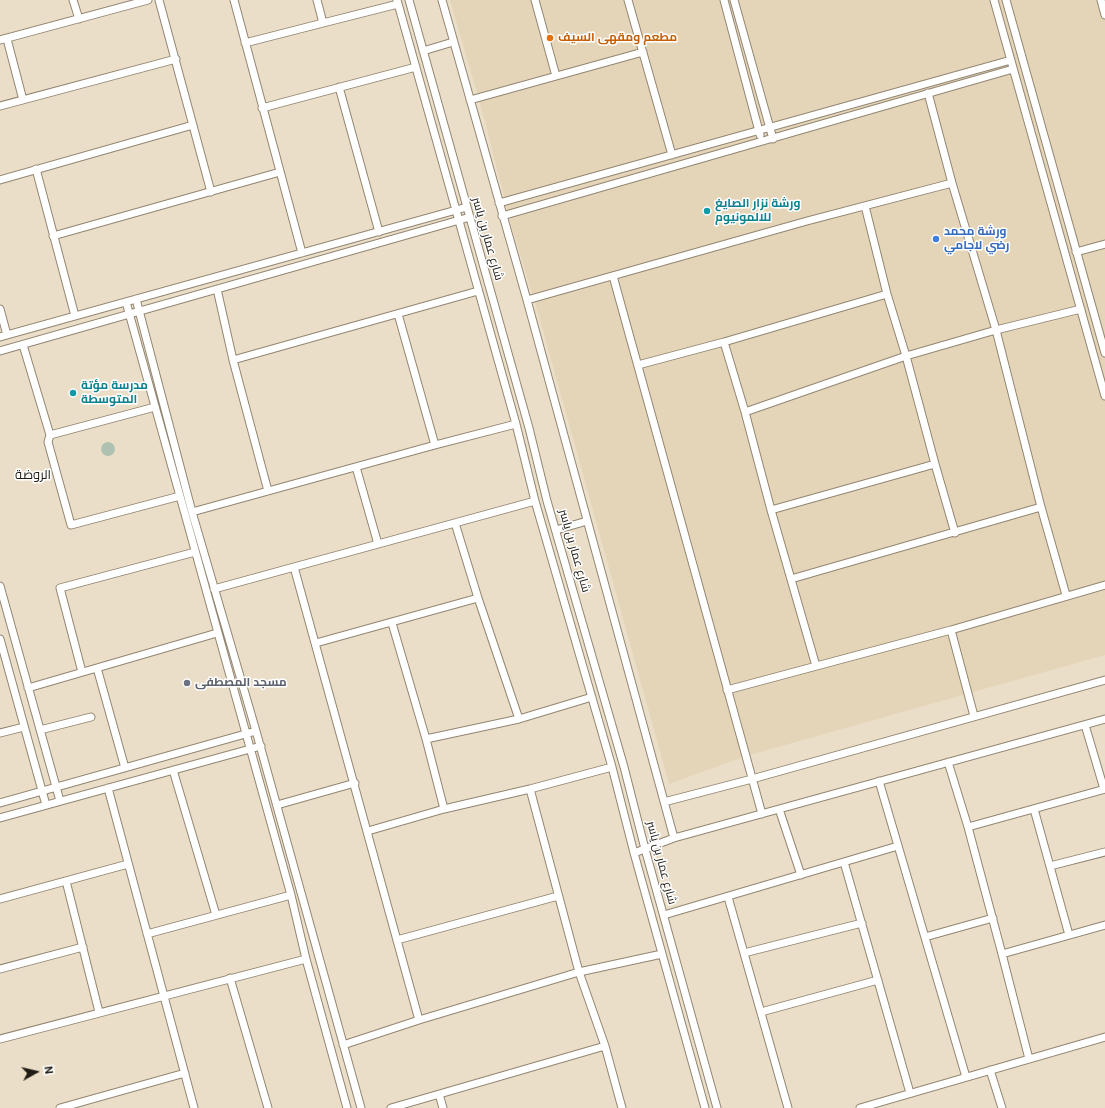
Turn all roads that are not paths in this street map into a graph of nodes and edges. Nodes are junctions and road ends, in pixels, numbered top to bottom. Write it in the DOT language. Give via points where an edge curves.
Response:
graph roads {
  1 [pos="73,0"];
  2 [pos="148,0"];
  3 [pos="158,0"];
  4 [pos="234,0"];
  5 [pos="317,0"];
  6 [pos="409,0"];
  7 [pos="442,0"];
  8 [pos="535,0"];
  9 [pos="628,0"];
  10 [pos="724,0"];
  11 [pos="734,0"];
  12 [pos="994,0"];
  13 [pos="1006,0"];
  14 [pos="1101,0"];
  15 [pos="398,2"];
  16 [pos="1105,15"];
  17 [pos="79,19"];
  18 [pos="323,23"];
  19 [pos="3,40"];
  20 [pos="454,42"];
  21 [pos="245,43"];
  22 [pos="423,51"];
  23 [pos="643,52"];
  24 [pos="1020,52"];
  25 [pos="176,59"];
  26 [pos="1011,60"];
  27 [pos="1024,66"];
  28 [pos="416,67"];
  29 [pos="1013,69"];
  30 [pos="556,76"];
  31 [pos="339,87"];
  32 [pos="928,94"];
  33 [pos="23,100"];
  34 [pos="470,100"];
  35 [pos="0,106"];
  36 [pos="262,108"];
  37 [pos="193,125"];
  38 [pos="770,128"];
  39 [pos="759,131"];
  40 [pos="773,139"];
  41 [pos="762,142"];
  42 [pos="672,155"];
  43 [pos="36,169"];
  44 [pos="280,172"];
  45 [pos="0,180"];
  46 [pos="952,183"];
  47 [pos="211,192"];
  48 [pos="499,203"];
  49 [pos="864,206"];
  50 [pos="467,207"];
  51 [pos="456,210"];
  52 [pos="502,216"];
  53 [pos="470,217"];
  54 [pos="459,220"];
  55 [pos="379,232"];
  56 [pos="53,236"];
  57 [pos="1105,244"];
  58 [pos="1076,252"];
  59 [pos="302,253"];
  60 [pos="613,276"];
  61 [pos="217,289"];
  62 [pos="478,291"];
  63 [pos="887,294"];
  64 [pos="136,299"];
  65 [pos="527,300"];
  66 [pos="126,302"];
  67 [pos="0,309"];
  68 [pos="1081,309"];
  69 [pos="140,311"];
  70 [pos="130,314"];
  71 [pos="398,314"];
  72 [pos="75,316"];
  73 [pos="996,330"];
  74 [pos="4,336"];
  75 [pos="724,342"];
  76 [pos="23,345"];
  77 [pos="0,351"];
  78 [pos="1105,353"];
  79 [pos="906,356"];
  80 [pos="233,360"];
  81 [pos="638,365"];
  82 [pos="1105,396"];
  83 [pos="155,407"];
  84 [pos="745,412"];
  85 [pos="516,424"];
  86 [pos="50,435"];
  87 [pos="435,445"];
  88 [pos="935,464"];
  89 [pos="356,467"];
  90 [pos="268,491"];
  91 [pos="180,496"];
  92 [pos="535,501"];
  93 [pos="1041,507"];
  94 [pos="771,510"];
  95 [pos="192,512"];
  96 [pos="587,521"];
  97 [pos="455,523"];
  98 [pos="556,530"];
  99 [pos="955,533"];
  100 [pos="378,544"];
  101 [pos="195,552"];
  102 [pos="294,566"];
  103 [pos="791,579"];
  104 [pos="1105,585"];
  105 [pos="0,586"];
  106 [pos="214,589"];
  107 [pos="1066,595"];
  108 [pos="478,598"];
  109 [pos="392,623"];
  110 [pos="951,630"];
  111 [pos="217,634"];
  112 [pos="0,639"];
  113 [pos="316,643"];
  114 [pos="816,666"];
  115 [pos="96,668"];
  116 [pos="82,672"];
  117 [pos="1105,680"];
  118 [pos="28,688"];
  119 [pos="727,690"];
  120 [pos="592,697"];
  121 [pos="90,716"];
  122 [pos="974,716"];
  123 [pos="519,719"];
  124 [pos="1105,719"];
  125 [pos="1085,725"];
  126 [pos="24,727"];
  127 [pos="40,730"];
  128 [pos="256,731"];
  129 [pos="0,733"];
  130 [pos="245,734"];
  131 [pos="426,739"];
  132 [pos="261,746"];
  133 [pos="250,750"];
  134 [pos="948,762"];
  135 [pos="612,767"];
  136 [pos="125,768"];
  137 [pos="173,770"];
  138 [pos="752,779"];
  139 [pos="880,781"];
  140 [pos="355,783"];
  141 [pos="56,787"];
  142 [pos="108,788"];
  143 [pos="530,789"];
  144 [pos="1105,789"];
  145 [pos="42,791"];
  146 [pos="60,801"];
  147 [pos="664,802"];
  148 [pos="0,803"];
  149 [pos="46,805"];
  150 [pos="277,805"];
  151 [pos="444,809"];
  152 [pos="779,809"];
  153 [pos="1034,809"];
  154 [pos="762,814"];
  155 [pos="0,818"];
  156 [pos="968,827"];
  157 [pos="368,831"];
  158 [pos="674,838"];
  159 [pos="898,846"];
  160 [pos="645,849"];
  161 [pos="1105,852"];
  162 [pos="634,853"];
  163 [pos="844,862"];
  164 [pos="128,864"];
  165 [pos="1050,866"];
  166 [pos="801,876"];
  167 [pos="66,881"];
  168 [pos="291,895"];
  169 [pos="558,896"];
  170 [pos="728,897"];
  171 [pos="0,899"];
  172 [pos="216,914"];
  173 [pos="664,916"];
  174 [pos="993,918"];
  175 [pos="862,922"];
  176 [pos="1105,925"];
  177 [pos="147,934"];
  178 [pos="1070,935"];
  179 [pos="925,937"];
  180 [pos="396,940"];
  181 [pos="83,947"];
  182 [pos="744,953"];
  183 [pos="662,954"];
  184 [pos="1002,954"];
  185 [pos="306,959"];
  186 [pos="0,969"];
  187 [pos="579,972"];
  188 [pos="230,978"];
  189 [pos="878,980"];
  190 [pos="163,995"];
  191 [pos="99,1012"];
  192 [pos="761,1012"];
  193 [pos="419,1020"];
  194 [pos="1105,1037"];
  195 [pos="0,1038"];
  196 [pos="343,1045"];
  197 [pos="605,1046"];
  198 [pos="1029,1059"];
  199 [pos="990,1070"];
  200 [pos="184,1072"];
  201 [pos="966,1077"];
  202 [pos="910,1093"];
  203 [pos="439,1094"];
  204 [pos="60,1108"];
  205 [pos="194,1108"];
  206 [pos="268,1108"];
  207 [pos="347,1108"];
  208 [pos="361,1108"];
  209 [pos="391,1108"];
  210 [pos="443,1108"];
  211 [pos="622,1108"];
  212 [pos="705,1108"];
  213 [pos="717,1108"];
  214 [pos="788,1108"];
  215 [pos="860,1108"];
  216 [pos="1002,1108"];
  1 -- 17 [label="street"];
  2 -- 17 [label="street"];
  3 -- 25 [label="street"];
  4 -- 21 [label="street"];
  5 -- 18 [label="street"];
  6 -- 22 [label="street, شارع عمار بن ياسر"];
  7 -- 20 [label="street"];
  8 -- 30 [label="street"];
  9 -- 23 [label="street"];
  10 -- 39 [label="street"];
  11 -- 38 [label="street"];
  12 -- 26 [label="street"];
  13 -- 24 [label="street"];
  14 -- 16 [label="street"];
  15 -- 18 [label="street"];
  15 -- 28 [label="street, شارع عمار بن ياسر"];
  17 -- 19 [label="street"];
  18 -- 21 [label="street"];
  19 -- 33 [label="street"];
  20 -- 22 [label="street"];
  20 -- 34 [label="street"];
  21 -- 36 [label="street"];
  22 -- 50 [label="street, شارع عمار بن ياسر"];
  23 -- 30 [label="street"];
  23 -- 42 [label="street"];
  24 -- 26 [label="street"];
  24 -- 27 [label="street"];
  25 -- 33 [label="street"];
  25 -- 37 [label="street"];
  26 -- 27 [label="street"];
  26 -- 29 [label="street"];
  26 -- 38 [label="street"];
  27 -- 58 [label="street"];
  28 -- 31 [label="street"];
  28 -- 51 [label="street, شارع عمار بن ياسر"];
  29 -- 32 [label="street"];
  29 -- 68 [label="street"];
  30 -- 34 [label="street"];
  31 -- 36 [label="street"];
  31 -- 55 [label="street"];
  32 -- 40 [label="street"];
  32 -- 46 [label="street"];
  33 -- 35 [label="street"];
  34 -- 48 [label="street"];
  36 -- 44 [label="street"];
  37 -- 43 [label="street"];
  37 -- 47 [label="street"];
  38 -- 39 [label="street"];
  38 -- 40 [label="street"];
  39 -- 41 [label="street"];
  39 -- 42 [label="street"];
  40 -- 41 [label="street"];
  41 -- 52 [label="street"];
  42 -- 48 [label="street"];
  43 -- 45 [label="street"];
  43 -- 56 [label="street"];
  44 -- 47 [label="street"];
  44 -- 59 [label="street"];
  46 -- 49 [label="street"];
  46 -- 73 [label="street"];
  47 -- 56 [label="street"];
  48 -- 52 [label="street"];
  49 -- 60 [label="street"];
  49 -- 63 [label="street"];
  50 -- 51 [label="street"];
  50 -- 53 [label="street, شارع عمار بن ياسر"];
  51 -- 54 [label="street, شارع عمار بن ياسر"];
  51 -- 55 [label="street"];
  52 -- 65 [label="street"];
  53 -- 54 [label="street"];
  53 -- 98 [label="street, شارع عمار بن ياسر"];
  54 -- 61 [label="street"];
  54 -- 62 [label="street, شارع عمار بن ياسر"];
  55 -- 59 [label="street"];
  56 -- 72 [label="street"];
  57 -- 58 [label="street"];
  58 -- 78 [label="street"];
  59 -- 64 [label="street"];
  60 -- 65 [label="street"];
  60 -- 81 [label="street"];
  61 -- 69 [label="street"];
  61 -- 80 [label="street"];
  62 -- 71 [label="street"];
  62 -- 85 [label="street, شارع عمار بن ياسر"];
  63 -- 75 [label="street"];
  63 -- 79 [label="street"];
  64 -- 66 [label="street"];
  64 -- 69 [label="street"];
  65 -- 96 [label="street"];
  66 -- 70 [label="street"];
  66 -- 72 [label="street"];
  67 -- 74 [label="street"];
  68 -- 73 [label="street"];
  68 -- 82 [label="street"];
  69 -- 70 [label="street"];
  69 -- 95 [label="street"];
  70 -- 76 [label="street"];
  70 -- 83 [label="street"];
  71 -- 80 [label="street"];
  71 -- 87 [label="street"];
  72 -- 74 [label="street"];
  73 -- 79 [label="street"];
  73 -- 93 [label="street"];
  75 -- 81 [label="street"];
  75 -- 84 [label="street"];
  76 -- 77 [label="street"];
  76 -- 86 [label="street"];
  79 -- 84 [label="street"];
  79 -- 88 [label="street"];
  80 -- 90 [label="street"];
  81 -- 119 [label="street"];
  83 -- 86 [label="street"];
  83 -- 91 [label="street"];
  84 -- 94 [label="street"];
  85 -- 87 [label="street"];
  85 -- 92 [label="street, شارع عمار بن ياسر"];
  86 -- 91 [label="street" via="48,442 71,525"];
  87 -- 89 [label="street"];
  88 -- 94 [label="street"];
  88 -- 99 [label="street"];
  89 -- 90 [label="street"];
  89 -- 100 [label="street"];
  90 -- 95 [label="street"];
  91 -- 101 [label="street"];
  92 -- 97 [label="street"];
  92 -- 120 [label="street, شارع عمار بن ياسر"];
  93 -- 99 [label="street"];
  93 -- 107 [label="street"];
  94 -- 103 [label="street"];
  95 -- 106 [label="street"];
  96 -- 98 [label="street"];
  96 -- 147 [label="street"];
  97 -- 100 [label="street"];
  97 -- 108 [label="street"];
  98 -- 160 [label="street, شارع عمار بن ياسر" via="608,708"];
  99 -- 103 [label="street"];
  100 -- 102 [label="street"];
  101 -- 111 [label="street"];
  101 -- 116 [label="street" via="60,588"];
  102 -- 106 [label="street"];
  102 -- 113 [label="street"];
  103 -- 114 [label="street"];
  104 -- 107 [label="street"];
  105 -- 118 [label="street"];
  106 -- 128 [label="street"];
  107 -- 110 [label="street"];
  108 -- 109 [label="street"];
  108 -- 123 [label="street"];
  109 -- 113 [label="street"];
  109 -- 131 [label="street"];
  110 -- 114 [label="street"];
  110 -- 122 [label="street"];
  111 -- 115 [label="street"];
  111 -- 130 [label="street"];
  112 -- 126 [label="street"];
  113 -- 140 [label="street"];
  114 -- 119 [label="street"];
  115 -- 116 [label="street"];
  115 -- 136 [label="street"];
  116 -- 118 [label="street"];
  117 -- 122 [label="street"];
  118 -- 127 [label="street"];
  119 -- 138 [label="street"];
  120 -- 123 [label="street"];
  120 -- 135 [label="street, شارع عمار بن ياسر"];
  121 -- 127 [label="street"];
  122 -- 138 [label="street"];
  123 -- 131 [label="street"];
  124 -- 125 [label="street"];
  125 -- 134 [label="street"];
  125 -- 144 [label="street"];
  126 -- 129 [label="street"];
  126 -- 145 [label="street"];
  127 -- 141 [label="street"];
  128 -- 130 [label="street"];
  128 -- 132 [label="street"];
  130 -- 133 [label="street"];
  130 -- 136 [label="street"];
  131 -- 151 [label="street"];
  132 -- 133 [label="street"];
  132 -- 150 [label="street"];
  133 -- 137 [label="street"];
  133 -- 168 [label="street"];
  134 -- 139 [label="street"];
  134 -- 156 [label="street"];
  135 -- 143 [label="street"];
  135 -- 162 [label="street, شارع عمار بن ياسر"];
  136 -- 141 [label="street"];
  137 -- 142 [label="street"];
  137 -- 172 [label="street"];
  138 -- 147 [label="street"];
  138 -- 154 [label="street"];
  139 -- 152 [label="street"];
  139 -- 159 [label="street"];
  140 -- 150 [label="street"];
  140 -- 157 [label="street"];
  141 -- 145 [label="street"];
  141 -- 146 [label="street"];
  142 -- 146 [label="street"];
  142 -- 164 [label="street"];
  143 -- 151 [label="street"];
  143 -- 169 [label="street"];
  144 -- 153 [label="street"];
  145 -- 148 [label="street"];
  145 -- 149 [label="street"];
  146 -- 149 [label="street"];
  147 -- 158 [label="street"];
  149 -- 155 [label="street"];
  150 -- 196 [label="street"];
  151 -- 157 [label="street"];
  152 -- 154 [label="street"];
  152 -- 166 [label="street"];
  153 -- 156 [label="street"];
  153 -- 165 [label="street"];
  154 -- 158 [label="street"];
  156 -- 174 [label="street"];
  157 -- 180 [label="street"];
  158 -- 160 [label="street"];
  159 -- 163 [label="street"];
  159 -- 179 [label="street"];
  160 -- 162 [label="street"];
  160 -- 173 [label="street, شارع عمار بن ياسر"];
  161 -- 165 [label="street"];
  162 -- 183 [label="street, شارع عمار بن ياسر"];
  163 -- 166 [label="street"];
  163 -- 175 [label="street"];
  164 -- 167 [label="street"];
  164 -- 177 [label="street"];
  165 -- 178 [label="street"];
  166 -- 170 [label="street"];
  167 -- 171 [label="street"];
  167 -- 181 [label="street"];
  168 -- 172 [label="street"];
  168 -- 185 [label="street"];
  169 -- 180 [label="street"];
  169 -- 187 [label="street"];
  170 -- 173 [label="street"];
  170 -- 182 [label="street"];
  172 -- 177 [label="street"];
  173 -- 213 [label="street, شارع عمار بن ياسر"];
  174 -- 179 [label="street"];
  174 -- 184 [label="street"];
  175 -- 182 [label="street"];
  175 -- 189 [label="street"];
  176 -- 178 [label="street"];
  177 -- 190 [label="street"];
  178 -- 184 [label="street"];
  179 -- 201 [label="street"];
  180 -- 193 [label="street"];
  181 -- 186 [label="street"];
  181 -- 191 [label="street"];
  182 -- 192 [label="street"];
  183 -- 187 [label="street"];
  183 -- 212 [label="street, شارع عمار بن ياسر"];
  184 -- 198 [label="street"];
  185 -- 188 [label="street"];
  185 -- 207 [label="street"];
  187 -- 193 [label="street"];
  187 -- 197 [label="street"];
  188 -- 190 [label="street"];
  188 -- 206 [label="street"];
  189 -- 192 [label="street"];
  189 -- 202 [label="street"];
  190 -- 191 [label="street"];
  190 -- 200 [label="street"];
  191 -- 195 [label="street"];
  192 -- 214 [label="street"];
  193 -- 196 [label="street"];
  194 -- 198 [label="street"];
  196 -- 208 [label="street"];
  197 -- 203 [label="street"];
  197 -- 211 [label="street"];
  198 -- 199 [label="street"];
  199 -- 201 [label="street"];
  199 -- 216 [label="street"];
  200 -- 204 [label="street"];
  200 -- 205 [label="street"];
  201 -- 202 [label="street"];
  202 -- 215 [label="street"];
  203 -- 209 [label="street"];
  203 -- 210 [label="street"];
}
